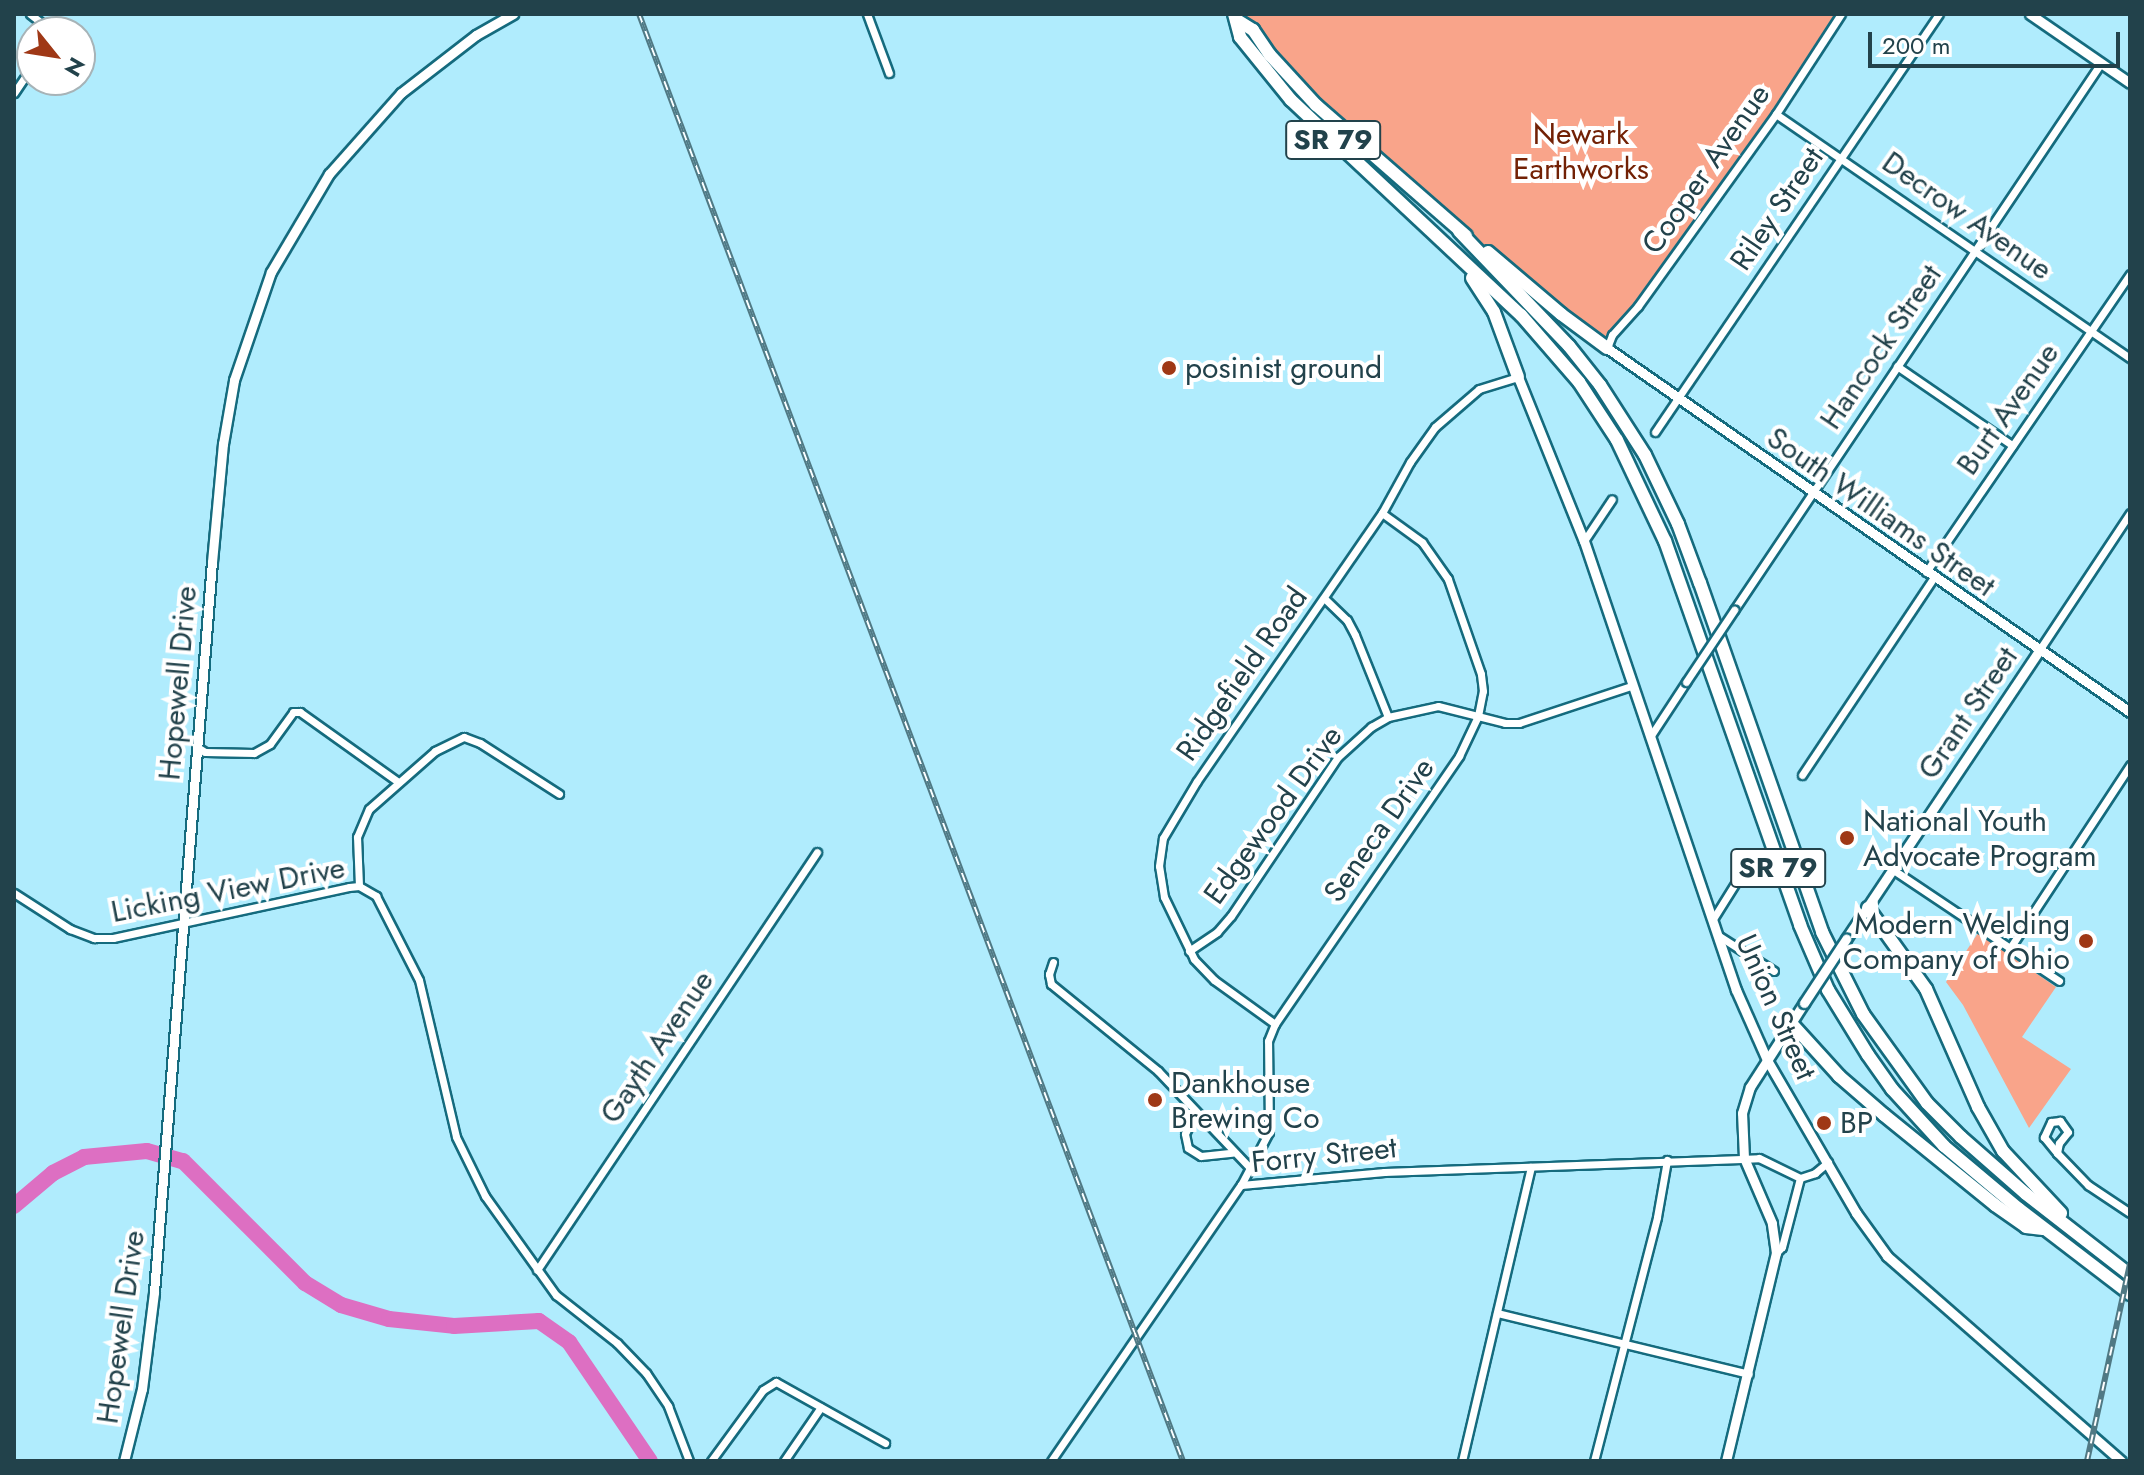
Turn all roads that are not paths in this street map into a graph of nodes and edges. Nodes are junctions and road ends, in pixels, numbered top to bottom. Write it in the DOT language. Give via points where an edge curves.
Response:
graph roads {
  1 [pos="513,14"];
  2 [pos="867,14"];
  3 [pos="1841,14"];
  4 [pos="1939,14"];
  5 [pos="2030,14"];
  6 [pos="500,17"];
  7 [pos="1236,17"];
  8 [pos="2101,63"];
  9 [pos="889,73"];
  10 [pos="2130,83"];
  11 [pos="1776,114"];
  12 [pos="1842,158"];
  13 [pos="1459,231"];
  14 [pos="1448,247"];
  15 [pos="1973,252"];
  16 [pos="2130,274"];
  17 [pos="2091,331"];
  18 [pos="1607,348"];
  19 [pos="2130,358"];
  20 [pos="1897,366"];
  21 [pos="1518,377"];
  22 [pos="1676,399"];
  23 [pos="1655,432"];
  24 [pos="2012,445"];
  25 [pos="1812,493"];
  26 [pos="1612,499"];
  27 [pos="1382,513"];
  28 [pos="2130,513"];
  29 [pos="1584,541"];
  30 [pos="1930,574"];
  31 [pos="1324,598"];
  32 [pos="2040,649"];
  33 [pos="1631,686"];
  34 [pos="2130,712"];
  35 [pos="1478,716"];
  36 [pos="1388,717"];
  37 [pos="1649,738"];
  38 [pos="197,747"];
  39 [pos="2130,765"];
  40 [pos="1802,775"];
  41 [pos="398,782"];
  42 [pos="559,794"];
  43 [pos="817,852"];
  44 [pos="1892,869"];
  45 [pos="1738,879"];
  46 [pos="359,886"];
  47 [pos="14,893"];
  48 [pos="1868,908"];
  49 [pos="1713,919"];
  50 [pos="183,925"];
  51 [pos="1719,936"];
  52 [pos="2010,948"];
  53 [pos="1189,951"];
  54 [pos="1053,962"];
  55 [pos="1774,971"];
  56 [pos="2059,981"];
  57 [pos="1791,1023"];
  58 [pos="1275,1024"];
  59 [pos="1767,1060"];
  60 [pos="1195,1114"];
  61 [pos="1232,1153"];
  62 [pos="2057,1153"];
  63 [pos="1744,1158"];
  64 [pos="1667,1160"];
  65 [pos="1828,1162"];
  66 [pos="1531,1167"];
  67 [pos="1251,1169"];
  68 [pos="1800,1178"];
  69 [pos="1241,1185"];
  70 [pos="2130,1213"];
  71 [pos="2045,1229"];
  72 [pos="1776,1253"];
  73 [pos="2103,1255"];
  74 [pos="537,1270"];
  75 [pos="2130,1275"];
  76 [pos="2130,1294"];
  77 [pos="1497,1313"];
  78 [pos="1623,1345"];
  79 [pos="1749,1374"];
  80 [pos="821,1407"];
  81 [pos="885,1443"];
  82 [pos="124,1461"];
  83 [pos="689,1461"];
  84 [pos="711,1461"];
  85 [pos="784,1461"];
  86 [pos="1051,1461"];
  87 [pos="1462,1461"];
  88 [pos="1594,1461"];
  89 [pos="1726,1461"];
  90 [pos="2121,1461"];
  1 -- 6 [label="street, Hopewell Drive"];
  2 -- 9 [label="street"];
  3 -- 11 [label="street, Cooper Avenue"];
  4 -- 12 [label="street, Riley Street"];
  5 -- 8 [label="street"];
  6 -- 38 [label="street, Hopewell Drive" via="424,74 353,143 306,208 271,272 229,404"];
  7 -- 13 [label="highway, SR 79" via="1316,105"];
  7 -- 14 [label="highway, SR 79" via="1240,37 1291,100"];
  8 -- 10 [label="street"];
  8 -- 15 [label="street, Hancock Street"];
  11 -- 12 [label="street, Decrow Avenue"];
  11 -- 18 [label="street, Cooper Avenue"];
  12 -- 15 [label="street, Decrow Avenue"];
  12 -- 22 [label="street, Riley Street"];
  13 -- 18 [label="highway"];
  13 -- 73 [label="highway, SR 79" via="1569,346 1645,455 1700,583 1822,932 1863,1014 1927,1103 1995,1168"];
  14 -- 21 [label="highway" via="1488,301"];
  14 -- 71 [label="highway, SR 79" via="1559,357 1594,403 1640,481 1790,898 1846,1023 1919,1120"];
  15 -- 17 [label="street, Decrow Avenue"];
  15 -- 20 [label="street, Hancock Street"];
  16 -- 17 [label="street, Burt Avenue"];
  17 -- 19 [label="street, Decrow Avenue"];
  17 -- 24 [label="street, Burt Avenue"];
  18 -- 22 [label="street, South Williams Street"];
  20 -- 24 [label="street"];
  20 -- 25 [label="street, Hancock Street"];
  21 -- 27 [label="street, Ridgefield Road" via="1479,389 1435,427"];
  21 -- 29 [label="street, Union Street"];
  22 -- 23 [label="street, Riley Street"];
  22 -- 25 [label="street, South Williams Street"];
  24 -- 30 [label="street, Burt Avenue"];
  25 -- 30 [label="street, South Williams Street"];
  25 -- 37 [label="street, Hancock Street, bridge"];
  26 -- 29 [label="street"];
  27 -- 31 [label="street, Ridgefield Road"];
  27 -- 35 [label="street, Seneca Drive" via="1422,542 1448,579 1481,674"];
  28 -- 32 [label="street, Grant Street"];
  29 -- 33 [label="street, Union Street"];
  30 -- 32 [label="street, South Williams Street"];
  30 -- 40 [label="street, Burt Avenue"];
  31 -- 36 [label="street" via="1347,620"];
  31 -- 53 [label="street, Ridgefield Road" via="1163,838 1162,890"];
  32 -- 34 [label="street, South Williams Street"];
  32 -- 44 [label="street, Grant Street"];
  33 -- 35 [label="street, Edgewood Drive" via="1529,721 1505,723"];
  33 -- 37 [label="street, Union Street"];
  35 -- 36 [label="street, Edgewood Drive" via="1438,706"];
  35 -- 58 [label="street, Seneca Drive" via="1459,756"];
  36 -- 53 [label="street, Edgewood Drive" via="1347,746 1231,916"];
  37 -- 49 [label="street, Union Street"];
  38 -- 41 [label="street" via="205,752 254,753 270,744 293,712 300,712"];
  38 -- 50 [label="street, Hopewell Drive"];
  39 -- 52 [label="street"];
  41 -- 42 [label="street" via="435,751 468,737"];
  41 -- 46 [label="street" via="369,809 360,827"];
  43 -- 74 [label="street, Gayth Avenue"];
  44 -- 48 [label="street, Grant Street"];
  44 -- 52 [label="street"];
  45 -- 49 [label="street"];
  46 -- 50 [label="street, Licking View Drive"];
  46 -- 74 [label="street, Licking View Drive" via="384,907 419,980 462,1152 502,1223"];
  47 -- 50 [label="street, Licking View Drive" via="94,938"];
  48 -- 57 [label="street, Grant Street, bridge"];
  48 -- 73 [label="highway" via="1926,989 2003,1151"];
  49 -- 51 [label="street, Union Street"];
  50 -- 82 [label="street, Hopewell Drive" via="162,1208 142,1389"];
  51 -- 55 [label="street"];
  51 -- 59 [label="street, Union Street"];
  52 -- 56 [label="street"];
  53 -- 58 [label="street, Ridgefield Road" via="1214,980"];
  54 -- 60 [label="street" via="1051,984 1131,1046"];
  57 -- 59 [label="street, Grant Street"];
  57 -- 71 [label="highway" via="1884,1115 2026,1227"];
  58 -- 67 [label="street, Seneca Drive" via="1268,1041 1269,1132"];
  59 -- 63 [label="street, Grant Street" via="1742,1113"];
  59 -- 65 [label="street, Union Street"];
  60 -- 61 [label="street"];
  60 -- 61 [label="street" via="1185,1134 1188,1148 1201,1156"];
  61 -- 67 [label="street"];
  62 -- 70 [label="street" via="2088,1185"];
  63 -- 64 [label="street, Forry Street"];
  63 -- 68 [label="street, Forry Street" via="1769,1160"];
  63 -- 72 [label="street, Grant Street" via="1772,1223"];
  64 -- 66 [label="street, Forry Street"];
  64 -- 78 [label="street"];
  65 -- 68 [label="street"];
  65 -- 90 [label="street, Union Street" via="1887,1256"];
  66 -- 69 [label="street, Forry Street" via="1384,1172"];
  66 -- 77 [label="street"];
  67 -- 69 [label="street, Seneca Drive"];
  68 -- 72 [label="street"];
  69 -- 86 [label="street, Forry Street"];
  71 -- 76 [label="highway, SR 79"];
  72 -- 79 [label="street"];
  73 -- 75 [label="highway, SR 79"];
  74 -- 83 [label="street, Licking View Drive" via="565,1303 646,1373 668,1406"];
  77 -- 78 [label="street"];
  77 -- 87 [label="street"];
  78 -- 79 [label="street"];
  78 -- 88 [label="street"];
  79 -- 89 [label="street"];
  80 -- 81 [label="street"];
  80 -- 84 [label="street" via="769,1383"];
  80 -- 85 [label="street"];
}
